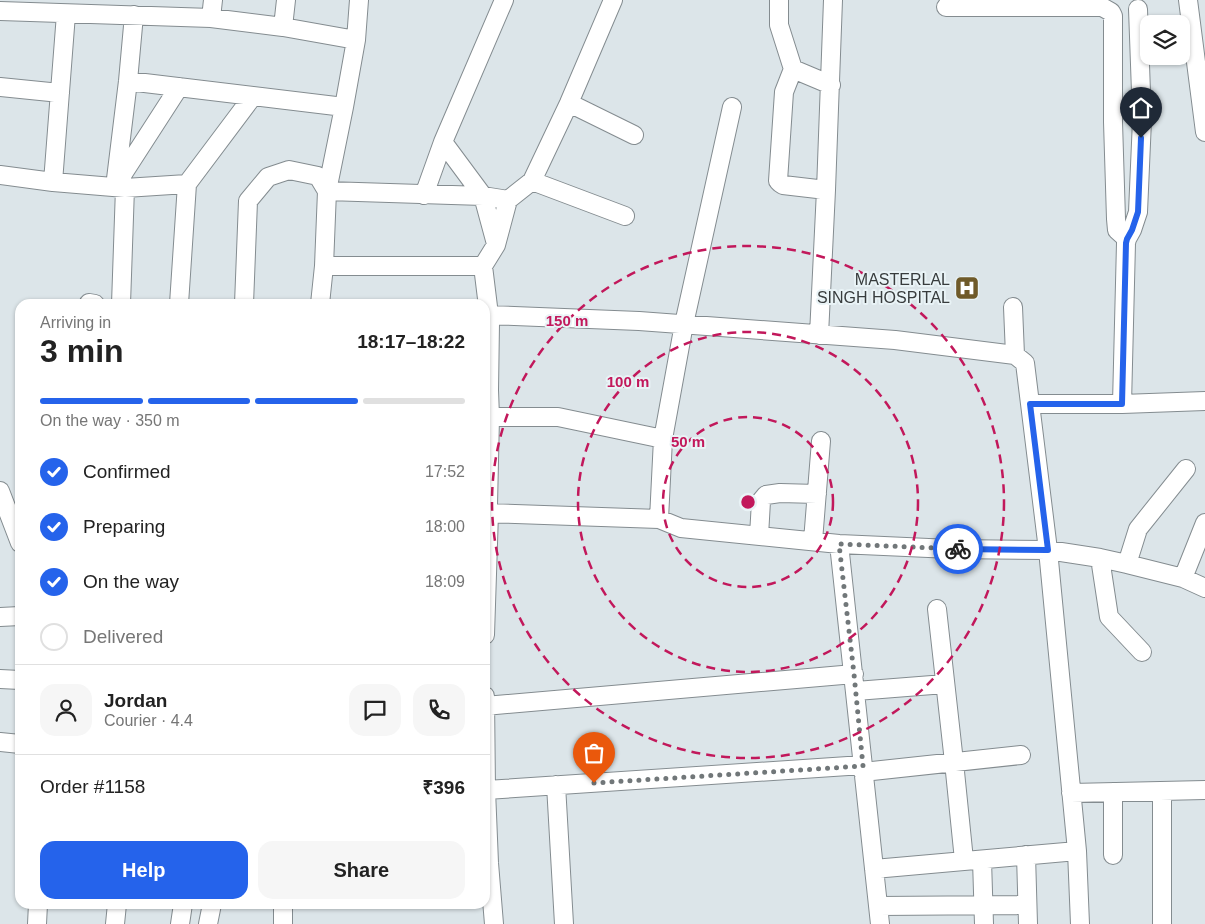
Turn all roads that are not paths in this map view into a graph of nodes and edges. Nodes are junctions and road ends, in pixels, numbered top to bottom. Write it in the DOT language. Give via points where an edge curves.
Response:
graph roads {
  1 [pos="213,0"];
  2 [pos="286,0"];
  3 [pos="359,0"];
  4 [pos="504,0"];
  5 [pos="613,0"];
  6 [pos="779,0"];
  7 [pos="833,0"];
  8 [pos="1188,0"];
  9 [pos="946,7"];
  10 [pos="1138,9"];
  11 [pos="138,10"];
  12 [pos="0,11"];
  13 [pos="66,14"];
  14 [pos="211,18"];
  15 [pos="283,27"];
  16 [pos="356,40"];
  17 [pos="792,69"];
  18 [pos="128,81"];
  19 [pos="830,85"];
  20 [pos="0,87"];
  21 [pos="179,87"];
  22 [pos="60,93"];
  23 [pos="252,96"];
  24 [pos="569,104"];
  25 [pos="344,107"];
  26 [pos="732,107"];
  27 [pos="1205,132"];
  28 [pos="634,135"];
  29 [pos="443,142"];
  30 [pos="0,175"];
  31 [pos="532,181"];
  32 [pos="53,182"];
  33 [pos="187,184"];
  34 [pos="120,188"];
  35 [pos="826,190"];
  36 [pos="328,191"];
  37 [pos="424,195"];
  38 [pos="483,196"];
  39 [pos="508,200"];
  40 [pos="624,216"];
  41 [pos="1127,239"];
  42 [pos="496,245"];
  43 [pos="324,266"];
  44 [pos="483,266"];
  45 [pos="121,299"];
  46 [pos="178,299"];
  47 [pos="244,299"];
  48 [pos="321,299"];
  49 [pos="486,299"];
  50 [pos="1012,307"];
  51 [pos="490,321"];
  52 [pos="684,324"];
  53 [pos="819,335"];
  54 [pos="1015,355"];
  55 [pos="1205,401"];
  56 [pos="1030,404"];
  57 [pos="1122,404"];
  58 [pos="490,417"];
  59 [pos="663,439"];
  60 [pos="821,441"];
  61 [pos="1186,470"];
  62 [pos="0,491"];
  63 [pos="817,494"];
  64 [pos="490,508"];
  65 [pos="659,519"];
  66 [pos="1205,523"];
  67 [pos="15,531"];
  68 [pos="759,536"];
  69 [pos="813,541"];
  70 [pos="839,544"];
  71 [pos="1048,550"];
  72 [pos="1100,558"];
  73 [pos="1127,564"];
  74 [pos="1183,578"];
  75 [pos="1205,588"];
  76 [pos="937,610"];
  77 [pos="0,616"];
  78 [pos="15,616"];
  79 [pos="1142,652"];
  80 [pos="0,679"];
  81 [pos="15,680"];
  82 [pos="855,683"];
  83 [pos="945,684"];
  84 [pos="490,706"];
  85 [pos="0,742"];
  86 [pos="15,744"];
  87 [pos="1020,754"];
  88 [pos="954,762"];
  89 [pos="863,769"];
  90 [pos="556,785"];
  91 [pos="490,790"];
  92 [pos="1205,790"];
  93 [pos="1162,791"];
  94 [pos="1113,792"];
  95 [pos="1070,793"];
  96 [pos="1077,851"];
  97 [pos="1026,855"];
  98 [pos="1113,856"];
  99 [pos="964,860"];
  100 [pos="982,860"];
  101 [pos="874,869"];
  102 [pos="490,875"];
  103 [pos="983,905"];
  104 [pos="1027,905"];
  105 [pos="878,906"];
  106 [pos="38,909"];
  107 [pos="116,909"];
  108 [pos="182,909"];
  109 [pos="211,909"];
  110 [pos="283,909"];
  111 [pos="37,924"];
  112 [pos="115,924"];
  113 [pos="180,924"];
  114 [pos="208,924"];
  115 [pos="283,924"];
  116 [pos="494,924"];
  117 [pos="564,924"];
  118 [pos="880,924"];
  119 [pos="984,924"];
  120 [pos="1028,924"];
  121 [pos="1080,924"];
  122 [pos="1162,924"];
  1 -- 14 [label="street"];
  2 -- 15 [label="street"];
  3 -- 16 [label="street"];
  4 -- 29 [label="street"];
  5 -- 24 [label="street"];
  6 -- 17 [label="street" via="779,25"];
  7 -- 19 [label="street"];
  8 -- 27 [label="street"];
  9 -- 41 [label="street" via="1102,7 1111,12 1114,16 1116,219 1117,230"];
  10 -- 41 [label="street" via="1142,120 1138,212"];
  11 -- 13 [label="street"];
  11 -- 14 [label="street"];
  11 -- 18 [label="street"];
  12 -- 13 [label="street"];
  13 -- 22 [label="street"];
  14 -- 15 [label="street"];
  15 -- 16 [label="street"];
  16 -- 25 [label="street"];
  17 -- 19 [label="street"];
  17 -- 35 [label="street" via="784,92 778,181 783,185"];
  18 -- 21 [label="street"];
  18 -- 34 [label="street"];
  19 -- 35 [label="street"];
  20 -- 22 [label="street"];
  21 -- 23 [label="street"];
  21 -- 34 [label="street"];
  22 -- 32 [label="street"];
  23 -- 25 [label="street"];
  23 -- 33 [label="street"];
  24 -- 28 [label="street"];
  24 -- 31 [label="street"];
  25 -- 36 [label="street"];
  26 -- 52 [label="street"];
  29 -- 37 [label="street"];
  29 -- 38 [label="street"];
  30 -- 32 [label="street"];
  31 -- 39 [label="street"];
  31 -- 40 [label="street"];
  32 -- 34 [label="street"];
  33 -- 34 [label="street"];
  33 -- 46 [label="street"];
  34 -- 45 [label="street"];
  35 -- 53 [label="street"];
  36 -- 37 [label="street"];
  36 -- 43 [label="street"];
  36 -- 47 [label="street" via="318,176 290,170 268,177 248,201"];
  37 -- 38 [label="street"];
  38 -- 39 [label="street"];
  38 -- 42 [label="street"];
  39 -- 42 [label="street"];
  41 -- 57 [label="street"];
  42 -- 44 [label="street"];
  43 -- 44 [label="street"];
  43 -- 48 [label="street"];
  44 -- 49 [label="street"];
  50 -- 54 [label="street"];
  51 -- 52 [label="street"];
  52 -- 53 [label="street"];
  52 -- 59 [label="street"];
  53 -- 54 [label="street" via="895,340"];
  54 -- 56 [label="street" via="1025,363"];
  55 -- 57 [label="street"];
  56 -- 57 [label="street"];
  56 -- 71 [label="street"];
  58 -- 59 [label="street" via="558,417"];
  59 -- 65 [label="street"];
  60 -- 63 [label="street"];
  61 -- 73 [label="street" via="1138,529"];
  62 -- 67 [label="street"];
  63 -- 68 [label="street" via="766,495 761,501"];
  63 -- 69 [label="street"];
  64 -- 65 [label="street"];
  65 -- 68 [label="street" via="681,528"];
  66 -- 74 [label="street"];
  68 -- 69 [label="street"];
  69 -- 70 [label="street"];
  70 -- 71 [label="street"];
  70 -- 82 [label="street"];
  71 -- 72 [label="street"];
  71 -- 95 [label="street"];
  72 -- 73 [label="street"];
  72 -- 79 [label="street" via="1109,617"];
  73 -- 74 [label="street"];
  74 -- 75 [label="street"];
  76 -- 83 [label="street"];
  77 -- 78 [label="street"];
  80 -- 81 [label="street"];
  82 -- 83 [label="street"];
  82 -- 84 [label="street"];
  82 -- 89 [label="street"];
  83 -- 88 [label="street"];
  85 -- 86 [label="street"];
  87 -- 88 [label="street"];
  88 -- 89 [label="street"];
  88 -- 99 [label="street"];
  89 -- 90 [label="street"];
  89 -- 101 [label="street"];
  90 -- 91 [label="street"];
  90 -- 117 [label="street"];
  92 -- 93 [label="street"];
  93 -- 94 [label="street"];
  93 -- 122 [label="street"];
  94 -- 95 [label="street"];
  94 -- 98 [label="street"];
  95 -- 96 [label="street"];
  96 -- 97 [label="street"];
  96 -- 121 [label="street"];
  97 -- 100 [label="street"];
  97 -- 104 [label="street"];
  99 -- 100 [label="street"];
  99 -- 101 [label="street"];
  100 -- 103 [label="street"];
  101 -- 105 [label="street"];
  102 -- 116 [label="street"];
  103 -- 104 [label="street"];
  103 -- 105 [label="street"];
  103 -- 119 [label="street"];
  104 -- 120 [label="street"];
  105 -- 118 [label="street"];
  106 -- 111 [label="street"];
  107 -- 112 [label="street"];
  108 -- 113 [label="street"];
  109 -- 114 [label="street"];
  110 -- 115 [label="street"];
}
